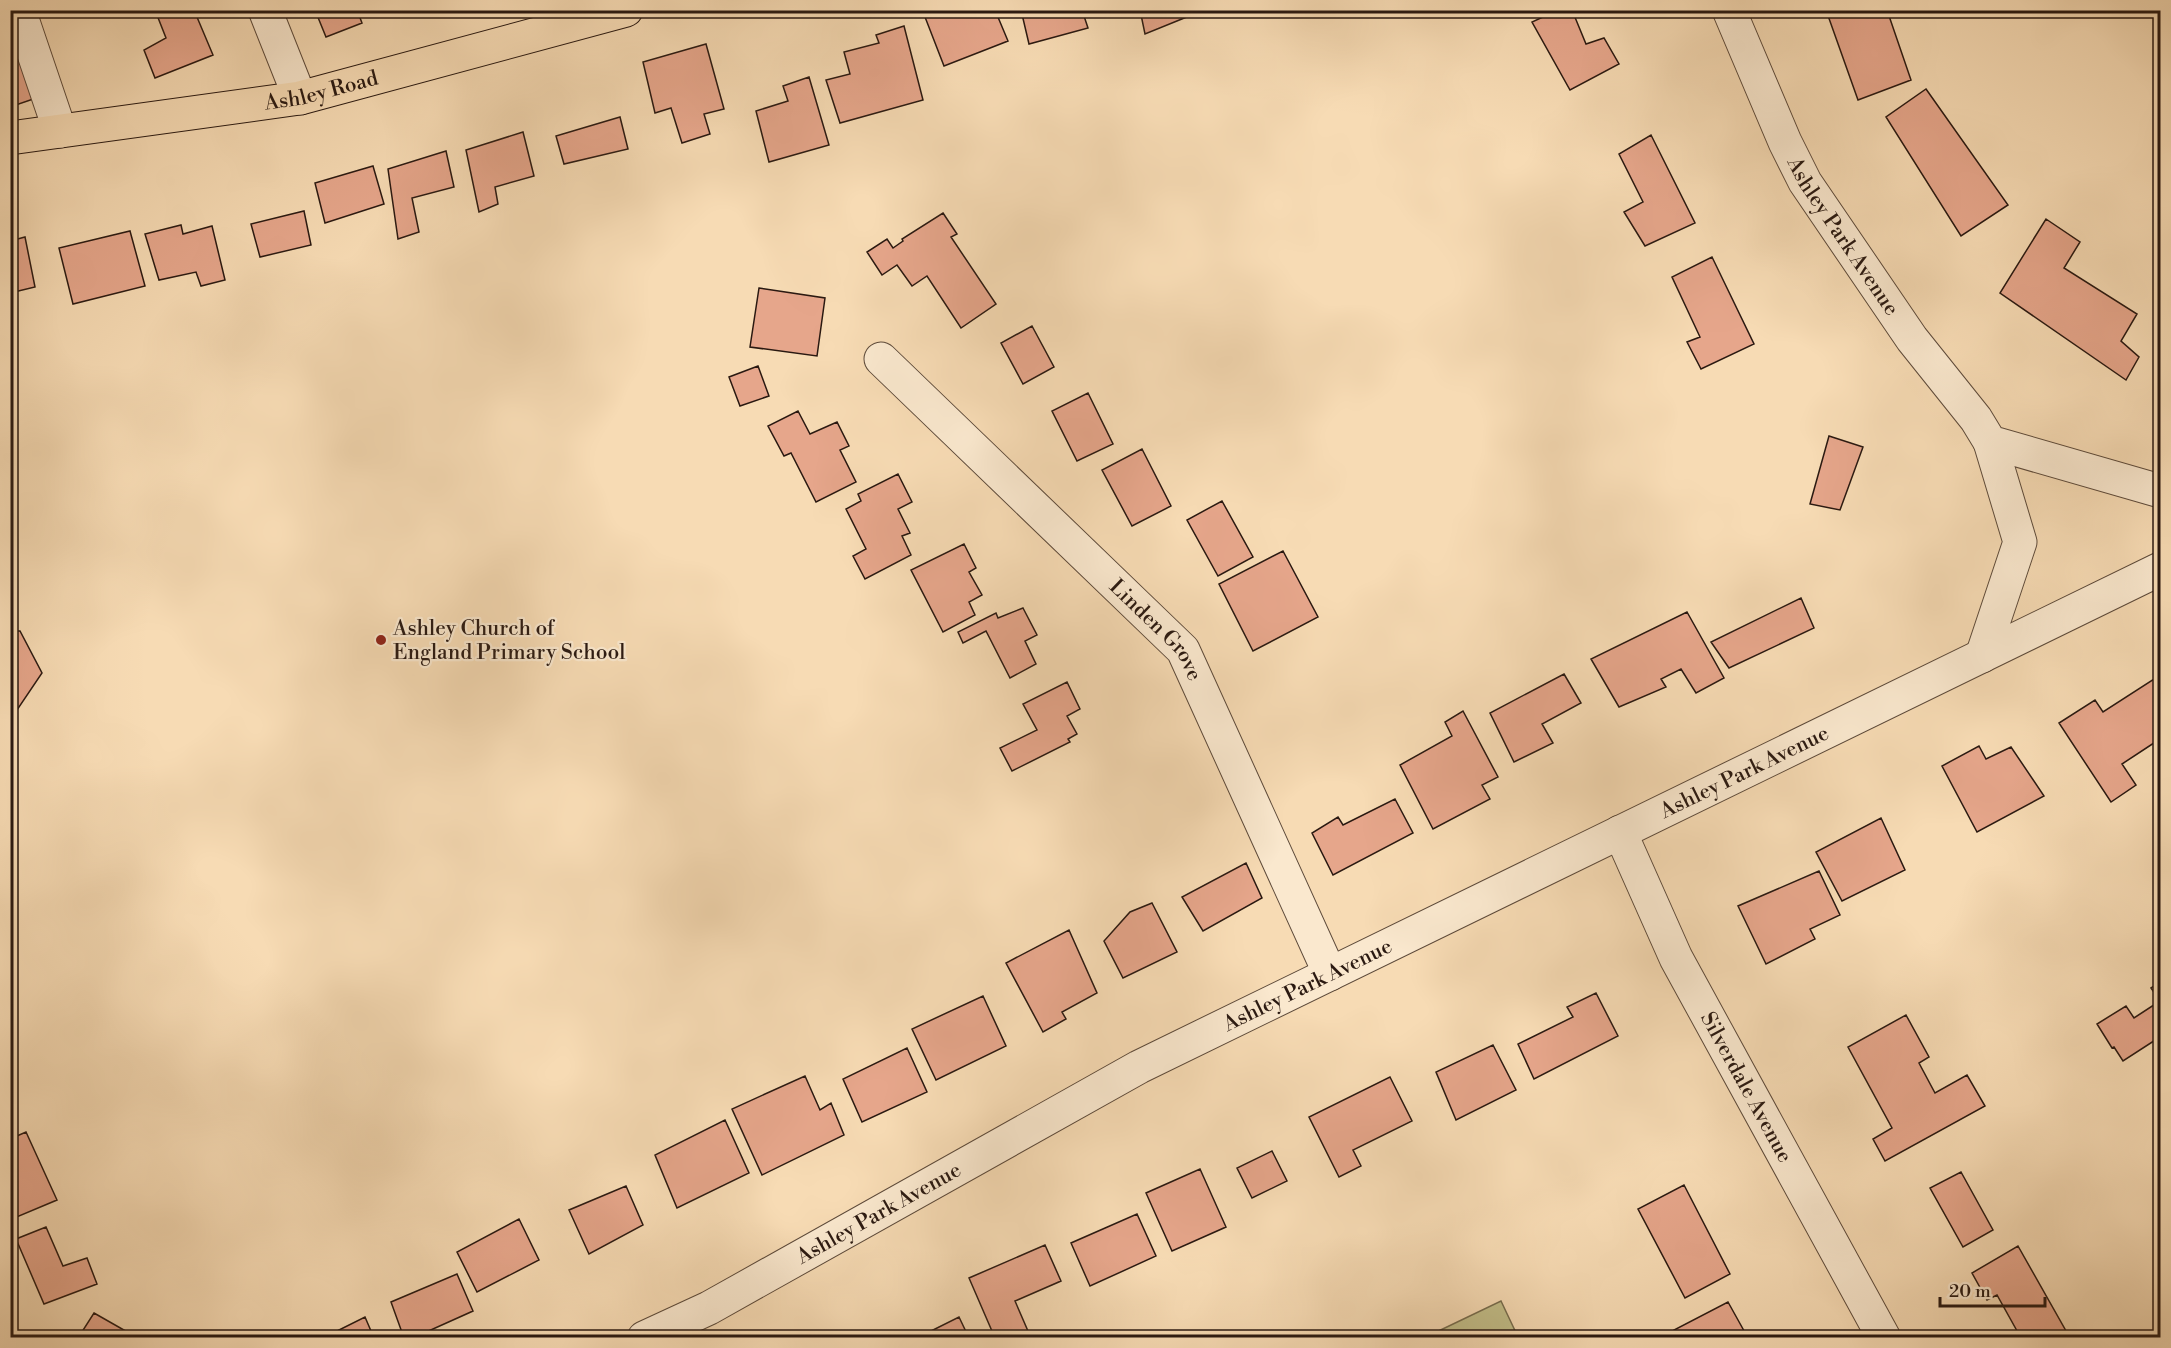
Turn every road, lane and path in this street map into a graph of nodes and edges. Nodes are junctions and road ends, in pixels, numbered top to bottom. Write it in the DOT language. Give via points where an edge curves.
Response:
graph roads {
  1 [pos="19,10"];
  2 [pos="265,10"];
  3 [pos="626,10"];
  4 [pos="1729,10"];
  5 [pos="300,98"];
  6 [pos="60,131"];
  7 [pos="10,138"];
  8 [pos="881,359"];
  9 [pos="1990,442"];
  10 [pos="2160,491"];
  11 [pos="2160,569"];
  12 [pos="1982,656"];
  13 [pos="1620,832"];
  14 [pos="1330,974"];
  15 [pos="644,1338"];
  16 [pos="1884,1338"];
  1 -- 6 [label="street"];
  2 -- 5 [label="street"];
  3 -- 5 [label="main road, Ashley Road"];
  4 -- 9 [label="street, Ashley Park Avenue" via="1805,182 1912,339 1966,405"];
  5 -- 6 [label="main road, Ashley Road"];
  6 -- 7 [label="main road, Ashley Road"];
  8 -- 14 [label="street, Linden Grove" via="1183,650"];
  9 -- 10 [label="street"];
  9 -- 12 [label="street, Ashley Park Avenue" via="2020,542"];
  11 -- 12 [label="street, Ashley Park Avenue"];
  12 -- 13 [label="street, Ashley Park Avenue"];
  13 -- 14 [label="street, Ashley Park Avenue"];
  13 -- 16 [label="street, Silverdale Avenue" via="1676,958"];
  14 -- 15 [label="street, Ashley Park Avenue" via="1138,1067 709,1308"];
}
